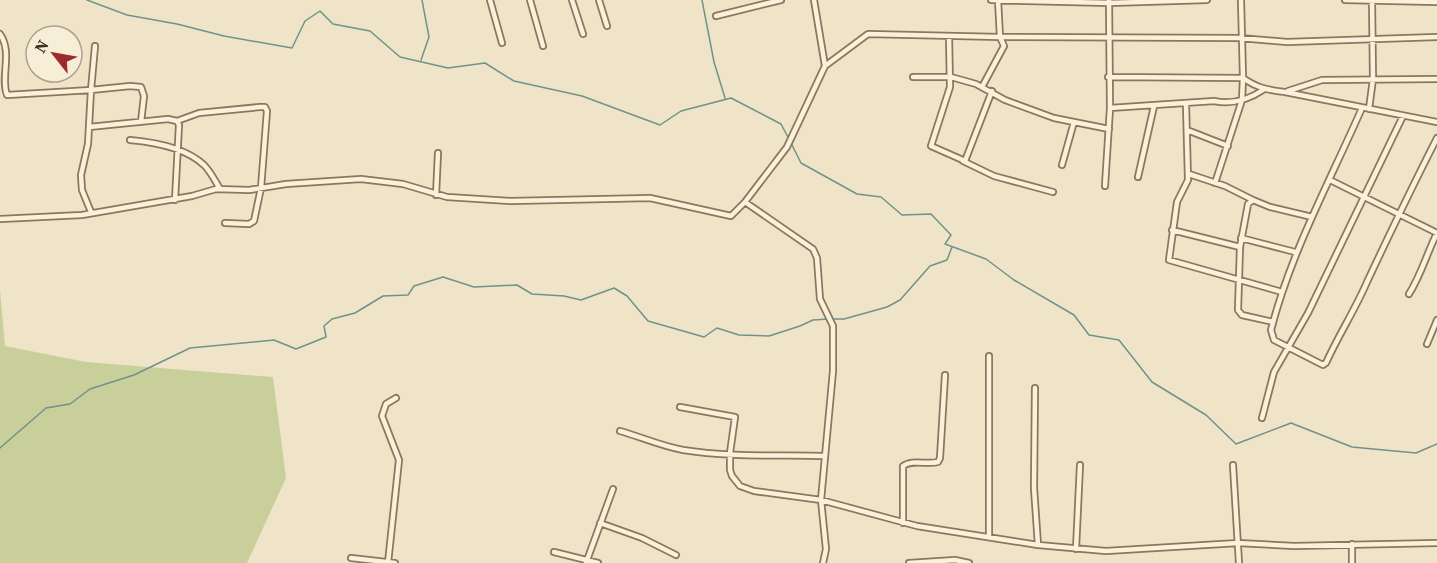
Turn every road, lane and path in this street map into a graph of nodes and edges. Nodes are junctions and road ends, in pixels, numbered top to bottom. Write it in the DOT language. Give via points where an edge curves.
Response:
graph roads {
  1 [pos="490,0"];
  2 [pos="530,0"];
  3 [pos="573,0"];
  4 [pos="599,0"];
  5 [pos="781,0"];
  6 [pos="814,0"];
  7 [pos="991,0"];
  8 [pos="998,0"];
  9 [pos="1207,0"];
  10 [pos="1240,0"];
  11 [pos="1345,0"];
  12 [pos="1109,1"];
  13 [pos="1372,1"];
  14 [pos="1437,2"];
  15 [pos="716,16"];
  16 [pos="607,26"];
  17 [pos="0,34"];
  18 [pos="583,34"];
  19 [pos="950,36"];
  20 [pos="1437,37"];
  21 [pos="1000,38"];
  22 [pos="1240,38"];
  23 [pos="1108,39"];
  24 [pos="1373,39"];
  25 [pos="502,43"];
  26 [pos="95,46"];
  27 [pos="543,46"];
  28 [pos="825,66"];
  29 [pos="913,77"];
  30 [pos="951,77"];
  31 [pos="1108,77"];
  32 [pos="1242,78"];
  33 [pos="1373,79"];
  34 [pos="1437,79"];
  35 [pos="1315,83"];
  36 [pos="982,87"];
  37 [pos="91,90"];
  38 [pos="1263,90"];
  39 [pos="992,91"];
  40 [pos="1286,92"];
  41 [pos="1315,97"];
  42 [pos="1242,100"];
  43 [pos="1186,104"];
  44 [pos="1154,106"];
  45 [pos="1110,108"];
  46 [pos="1362,108"];
  47 [pos="1369,109"];
  48 [pos="1403,116"];
  49 [pos="177,121"];
  50 [pos="141,122"];
  51 [pos="1074,122"];
  52 [pos="1437,123"];
  53 [pos="89,127"];
  54 [pos="1109,129"];
  55 [pos="1187,130"];
  56 [pos="1437,138"];
  57 [pos="130,140"];
  58 [pos="1228,146"];
  59 [pos="177,151"];
  60 [pos="438,153"];
  61 [pos="963,161"];
  62 [pos="1062,165"];
  63 [pos="1189,174"];
  64 [pos="1138,177"];
  65 [pos="1330,180"];
  66 [pos="1215,183"];
  67 [pos="1105,186"];
  68 [pos="261,188"];
  69 [pos="220,189"];
  70 [pos="1053,192"];
  71 [pos="436,195"];
  72 [pos="1365,197"];
  73 [pos="175,200"];
  74 [pos="1253,200"];
  75 [pos="745,202"];
  76 [pos="92,212"];
  77 [pos="1398,215"];
  78 [pos="1312,217"];
  79 [pos="0,219"];
  80 [pos="225,222"];
  81 [pos="1172,230"];
  82 [pos="1437,233"];
  83 [pos="1241,238"];
  84 [pos="1240,247"];
  85 [pos="1295,252"];
  86 [pos="1240,281"];
  87 [pos="1282,292"];
  88 [pos="1409,294"];
  89 [pos="1437,320"];
  90 [pos="1273,322"];
  91 [pos="1426,344"];
  92 [pos="1289,349"];
  93 [pos="989,356"];
  94 [pos="945,375"];
  95 [pos="1035,388"];
  96 [pos="396,398"];
  97 [pos="680,407"];
  98 [pos="1262,418"];
  99 [pos="620,431"];
  100 [pos="730,453"];
  101 [pos="824,456"];
  102 [pos="1080,465"];
  103 [pos="1233,465"];
  104 [pos="613,489"];
  105 [pos="821,500"];
  106 [pos="600,523"];
  107 [pos="903,523"];
  108 [pos="989,537"];
  109 [pos="1238,543"];
  110 [pos="1437,543"];
  111 [pos="1352,544"];
  112 [pos="1038,545"];
  113 [pos="1076,549"];
  114 [pos="554,552"];
  115 [pos="676,555"];
  116 [pos="351,558"];
  117 [pos="388,562"];
  118 [pos="587,562"];
  119 [pos="395,563"];
  120 [pos="598,563"];
  121 [pos="823,563"];
  122 [pos="909,563"];
  123 [pos="969,563"];
  124 [pos="1239,563"];
  125 [pos="1352,563"];
  1 -- 25 [label="street"];
  2 -- 27 [label="street"];
  3 -- 18 [label="street"];
  4 -- 16 [label="street"];
  5 -- 15 [label="street"];
  6 -- 28 [label="street"];
  7 -- 8 [label="street"];
  8 -- 12 [label="street"];
  8 -- 21 [label="street"];
  9 -- 12 [label="street"];
  10 -- 22 [label="street"];
  11 -- 13 [label="street"];
  12 -- 23 [label="street"];
  13 -- 14 [label="street"];
  13 -- 24 [label="street"];
  17 -- 37 [label="street" via="5,42 2,83 7,95"];
  19 -- 21 [label="street"];
  19 -- 28 [label="street" via="868,34"];
  19 -- 30 [label="street"];
  20 -- 24 [label="street"];
  21 -- 23 [label="street"];
  21 -- 36 [label="street" via="1004,46"];
  22 -- 23 [label="street"];
  22 -- 24 [label="street" via="1287,42"];
  22 -- 32 [label="street"];
  23 -- 31 [label="street"];
  24 -- 33 [label="street"];
  26 -- 37 [label="street"];
  28 -- 75 [label="street" via="786,147"];
  29 -- 30 [label="street"];
  30 -- 36 [label="street"];
  30 -- 61 [label="street" via="931,147"];
  31 -- 32 [label="street"];
  31 -- 45 [label="street"];
  32 -- 38 [label="street"];
  32 -- 42 [label="street"];
  33 -- 34 [label="street"];
  33 -- 35 [label="street"];
  33 -- 47 [label="street"];
  35 -- 40 [label="street"];
  35 -- 41 [label="street"];
  36 -- 39 [label="street"];
  37 -- 50 [label="street" via="141,87"];
  37 -- 53 [label="street"];
  38 -- 40 [label="street"];
  38 -- 42 [label="street"];
  39 -- 51 [label="street" via="1005,100"];
  39 -- 61 [label="street" via="967,160"];
  40 -- 41 [label="street"];
  41 -- 46 [label="street"];
  42 -- 43 [label="street"];
  42 -- 58 [label="street"];
  43 -- 44 [label="street"];
  43 -- 55 [label="street"];
  44 -- 45 [label="street"];
  44 -- 64 [label="street"];
  45 -- 54 [label="street"];
  46 -- 47 [label="street"];
  46 -- 65 [label="street"];
  47 -- 48 [label="street"];
  48 -- 52 [label="street"];
  48 -- 72 [label="street"];
  49 -- 50 [label="street"];
  49 -- 59 [label="street"];
  49 -- 68 [label="street" via="199,113 265,107"];
  50 -- 53 [label="street"];
  51 -- 54 [label="street"];
  51 -- 62 [label="street"];
  53 -- 76 [label="street" via="81,183"];
  54 -- 67 [label="street"];
  55 -- 58 [label="street"];
  55 -- 63 [label="street"];
  56 -- 77 [label="street"];
  57 -- 59 [label="street" via="160,143"];
  58 -- 66 [label="street"];
  59 -- 69 [label="street" via="203,165"];
  59 -- 73 [label="street"];
  60 -- 71 [label="street"];
  61 -- 70 [label="street" via="994,176"];
  63 -- 66 [label="street"];
  63 -- 81 [label="street" via="1177,202"];
  65 -- 72 [label="street"];
  65 -- 78 [label="street"];
  66 -- 74 [label="street"];
  68 -- 69 [label="street"];
  68 -- 71 [label="street" via="361,179 403,184"];
  68 -- 80 [label="street" via="252,224"];
  69 -- 73 [label="street"];
  71 -- 75 [label="street" via="511,201 650,198 728,217"];
  72 -- 77 [label="street"];
  72 -- 92 [label="street"];
  73 -- 76 [label="street"];
  74 -- 78 [label="street"];
  74 -- 83 [label="street" via="1248,204"];
  75 -- 101 [label="street" via="816,253 820,299 833,326 833,371"];
  76 -- 79 [label="street"];
  77 -- 82 [label="street"];
  77 -- 92 [label="street" via="1325,365"];
  78 -- 85 [label="street"];
  81 -- 84 [label="street"];
  81 -- 86 [label="street" via="1168,260"];
  82 -- 88 [label="street"];
  83 -- 84 [label="street"];
  83 -- 85 [label="street"];
  84 -- 86 [label="street"];
  85 -- 87 [label="street"];
  86 -- 87 [label="street"];
  86 -- 90 [label="street" via="1239,313"];
  87 -- 90 [label="street"];
  89 -- 91 [label="street"];
  90 -- 92 [label="street" via="1271,337"];
  92 -- 98 [label="street" via="1274,372"];
  93 -- 108 [label="street"];
  94 -- 107 [label="street" via="940,458 938,462 903,466"];
  95 -- 112 [label="street"];
  96 -- 117 [label="street" via="382,410 399,460"];
  97 -- 100 [label="street" via="735,417"];
  99 -- 100 [label="street" via="670,447"];
  100 -- 101 [label="street"];
  100 -- 105 [label="street" via="732,476 746,489"];
  101 -- 105 [label="street"];
  102 -- 113 [label="street"];
  103 -- 109 [label="street"];
  104 -- 106 [label="street"];
  105 -- 107 [label="street"];
  105 -- 121 [label="street" via="826,549"];
  106 -- 115 [label="street"];
  106 -- 118 [label="street"];
  107 -- 108 [label="street"];
  108 -- 112 [label="street"];
  109 -- 111 [label="street"];
  109 -- 113 [label="street" via="1133,550"];
  109 -- 124 [label="street"];
  110 -- 111 [label="street"];
  111 -- 125 [label="street"];
  112 -- 113 [label="street"];
  114 -- 118 [label="street"];
  116 -- 117 [label="street"];
  117 -- 119 [label="street"];
  118 -- 120 [label="street"];
  122 -- 123 [label="street"];
}
